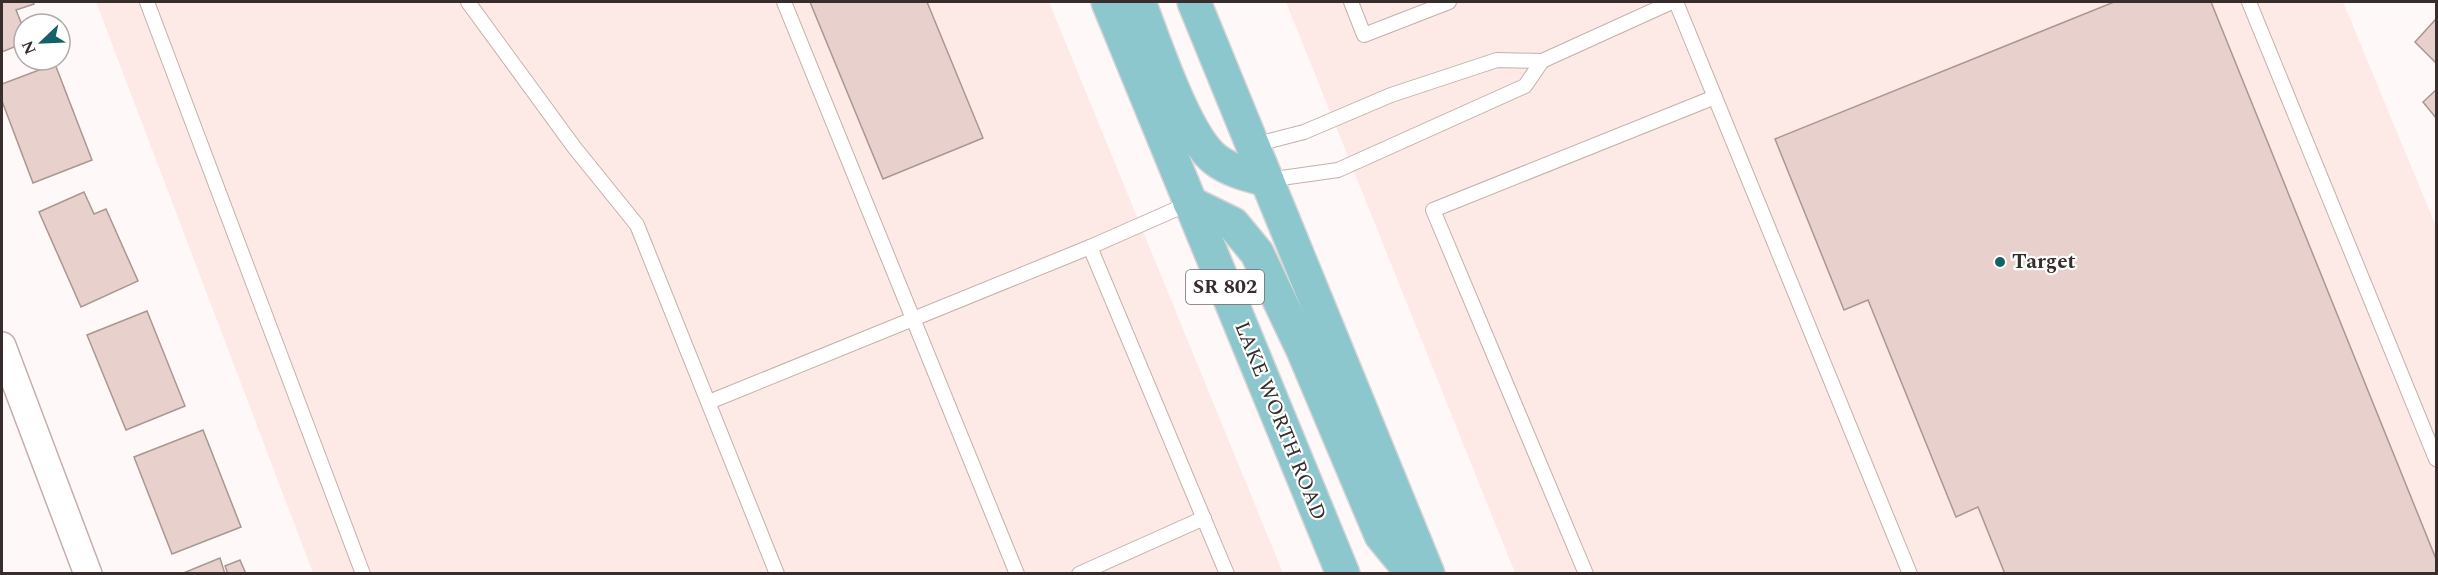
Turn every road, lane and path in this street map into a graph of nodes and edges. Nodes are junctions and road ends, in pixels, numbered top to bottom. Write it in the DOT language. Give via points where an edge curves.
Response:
graph roads {
  1 [pos="147,2"];
  2 [pos="468,2"];
  3 [pos="784,2"];
  4 [pos="1108,2"];
  5 [pos="1138,2"];
  6 [pos="1194,2"];
  7 [pos="1350,2"];
  8 [pos="1449,2"];
  9 [pos="1674,2"];
  10 [pos="2249,2"];
  11 [pos="1542,61"];
  12 [pos="1715,98"];
  13 [pos="1252,145"];
  14 [pos="1267,180"];
  15 [pos="1190,203"];
  16 [pos="1090,247"];
  17 [pos="915,318"];
  18 [pos="2,346"];
  19 [pos="709,402"];
  20 [pos="2436,459"];
  21 [pos="1204,518"];
  22 [pos="88,573"];
  23 [pos="363,573"];
  24 [pos="777,573"];
  25 [pos="1017,573"];
  26 [pos="1079,573"];
  27 [pos="1227,573"];
  28 [pos="1342,573"];
  29 [pos="1413,573"];
  30 [pos="1428,573"];
  31 [pos="1586,573"];
  32 [pos="1910,573"];
  1 -- 23 [label="lane"];
  2 -- 19 [label="lane" via="574,147 637,225"];
  3 -- 17 [label="lane"];
  4 -- 15 [label="main road, LAKE WORTH ROAD / SR 802"];
  5 -- 14 [label="main road" via="1187,123 1213,158 1235,172"];
  6 -- 13 [label="main road"];
  7 -- 8 [label="lane" via="1364,35"];
  9 -- 11 [label="lane"];
  9 -- 12 [label="lane"];
  10 -- 20 [label="lane"];
  11 -- 13 [label="lane" via="1497,60 1391,95 1304,132"];
  11 -- 14 [label="lane" via="1525,86 1338,170"];
  12 -- 31 [label="lane" via="1433,210"];
  12 -- 32 [label="lane"];
  13 -- 14 [label="main road"];
  14 -- 30 [label="main road"];
  15 -- 16 [label="lane"];
  15 -- 28 [label="main road, LAKE WORTH ROAD / SR 802"];
  15 -- 29 [label="main road" via="1233,224 1257,253 1303,350 1381,535"];
  16 -- 17 [label="lane"];
  16 -- 21 [label="lane"];
  17 -- 19 [label="lane"];
  17 -- 25 [label="lane"];
  18 -- 22 [label="street"];
  19 -- 24 [label="lane"];
  21 -- 26 [label="lane"];
  21 -- 27 [label="lane"];
}
